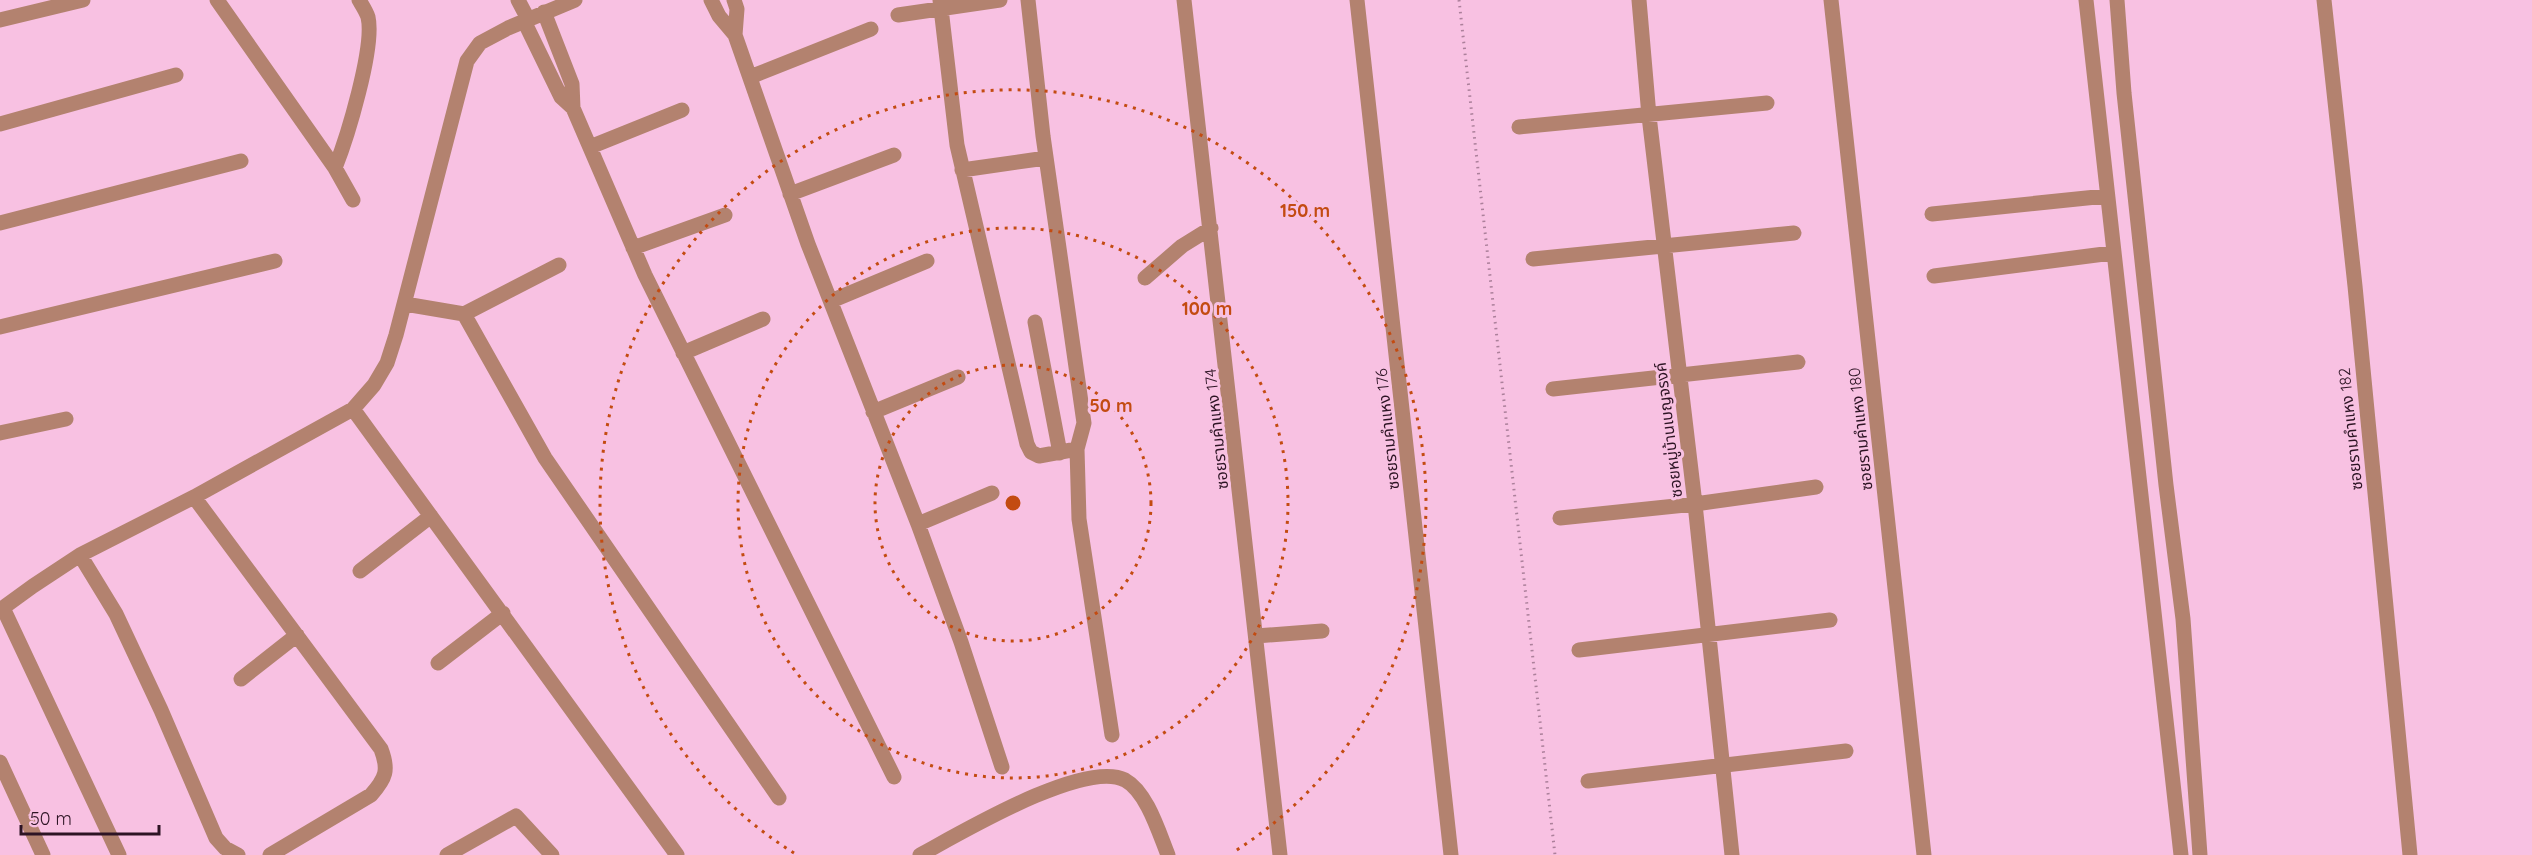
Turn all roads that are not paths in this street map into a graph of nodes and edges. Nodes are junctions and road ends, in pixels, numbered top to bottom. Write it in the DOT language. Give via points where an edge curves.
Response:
graph roads {
  1 [pos="82,0"];
  2 [pos="217,0"];
  3 [pos="359,0"];
  4 [pos="518,0"];
  5 [pos="575,0"];
  6 [pos="711,0"];
  7 [pos="734,0"];
  8 [pos="1000,0"];
  9 [pos="1028,0"];
  10 [pos="1184,0"];
  11 [pos="1357,0"];
  12 [pos="1639,0"];
  13 [pos="1832,0"];
  14 [pos="2086,0"];
  15 [pos="2117,0"];
  16 [pos="2324,0"];
  17 [pos="940,4"];
  18 [pos="544,12"];
  19 [pos="898,15"];
  20 [pos="0,20"];
  21 [pos="526,20"];
  22 [pos="871,29"];
  23 [pos="735,35"];
  24 [pos="176,75"];
  25 [pos="750,77"];
  26 [pos="1767,103"];
  27 [pos="573,108"];
  28 [pos="682,110"];
  29 [pos="1649,116"];
  30 [pos="0,124"];
  31 [pos="1519,127"];
  32 [pos="590,147"];
  33 [pos="894,155"];
  34 [pos="1047,158"];
  35 [pos="241,161"];
  36 [pos="335,168"];
  37 [pos="962,170"];
  38 [pos="790,194"];
  39 [pos="2106,196"];
  40 [pos="353,200"];
  41 [pos="1932,214"];
  42 [pos="725,215"];
  43 [pos="0,223"];
  44 [pos="1211,228"];
  45 [pos="1794,233"];
  46 [pos="1664,245"];
  47 [pos="633,248"];
  48 [pos="2112,253"];
  49 [pos="1533,260"];
  50 [pos="275,261"];
  51 [pos="927,261"];
  52 [pos="559,265"];
  53 [pos="1934,276"];
  54 [pos="1145,278"];
  55 [pos="831,301"];
  56 [pos="405,304"];
  57 [pos="464,314"];
  58 [pos="763,319"];
  59 [pos="1035,322"];
  60 [pos="0,327"];
  61 [pos="683,353"];
  62 [pos="1798,362"];
  63 [pos="1680,375"];
  64 [pos="958,377"];
  65 [pos="1553,389"];
  66 [pos="353,409"];
  67 [pos="873,412"];
  68 [pos="66,419"];
  69 [pos="0,433"];
  70 [pos="1077,449"];
  71 [pos="1060,453"];
  72 [pos="1816,488"];
  73 [pos="992,493"];
  74 [pos="194,497"];
  75 [pos="1695,504"];
  76 [pos="431,516"];
  77 [pos="1560,518"];
  78 [pos="918,524"];
  79 [pos="80,555"];
  80 [pos="360,571"];
  81 [pos="2,609"];
  82 [pos="503,613"];
  83 [pos="1830,620"];
  84 [pos="1322,631"];
  85 [pos="1707,634"];
  86 [pos="297,635"];
  87 [pos="1256,636"];
  88 [pos="1579,650"];
  89 [pos="438,663"];
  90 [pos="241,679"];
  91 [pos="1112,735"];
  92 [pos="1846,751"];
  93 [pos="0,762"];
  94 [pos="1722,765"];
  95 [pos="1002,766"];
  96 [pos="894,777"];
  97 [pos="1588,781"];
  98 [pos="779,798"];
  99 [pos="43,855"];
  100 [pos="119,855"];
  101 [pos="238,855"];
  102 [pos="270,855"];
  103 [pos="447,855"];
  104 [pos="552,855"];
  105 [pos="677,855"];
  106 [pos="921,855"];
  107 [pos="1168,855"];
  108 [pos="1280,855"];
  109 [pos="1451,855"];
  110 [pos="1732,855"];
  111 [pos="1924,855"];
  112 [pos="2181,855"];
  113 [pos="2200,855"];
  114 [pos="2410,855"];
  1 -- 20 [label="street"];
  2 -- 36 [label="street"];
  3 -- 36 [label="street" via="368,16 367,49 350,127"];
  4 -- 21 [label="street"];
  5 -- 18 [label="street"];
  6 -- 23 [label="street"];
  7 -- 23 [label="street"];
  8 -- 17 [label="street"];
  9 -- 34 [label="street"];
  10 -- 44 [label="street, ซอยรามคำแหง 174"];
  11 -- 109 [label="street, ซอยรามคำแหง 176"];
  12 -- 29 [label="street, ซอยหมู่บ้านเบญจรงค์"];
  13 -- 111 [label="street, ซอยรามคำแหง 180"];
  14 -- 39 [label="street"];
  15 -- 113 [label="street" via="2183,619"];
  16 -- 114 [label="street, ซอยรามคำแหง 182"];
  17 -- 19 [label="street"];
  17 -- 37 [label="street"];
  18 -- 21 [label="street"];
  18 -- 27 [label="street" via="572,84"];
  21 -- 27 [label="street" via="561,97"];
  21 -- 56 [label="street" via="480,43 467,61"];
  22 -- 25 [label="street"];
  23 -- 25 [label="street"];
  24 -- 30 [label="street"];
  25 -- 38 [label="street"];
  26 -- 29 [label="street"];
  27 -- 32 [label="street"];
  28 -- 32 [label="street"];
  29 -- 31 [label="street"];
  29 -- 46 [label="street, ซอยหมู่บ้านเบญจรงค์"];
  32 -- 47 [label="street"];
  33 -- 38 [label="street"];
  34 -- 37 [label="street"];
  34 -- 70 [label="street" via="1084,423"];
  35 -- 43 [label="street"];
  36 -- 40 [label="street"];
  37 -- 71 [label="street" via="1026,444 1038,456"];
  38 -- 55 [label="street"];
  39 -- 41 [label="street"];
  39 -- 48 [label="street"];
  42 -- 47 [label="street"];
  44 -- 54 [label="street" via="1182,246"];
  44 -- 87 [label="street, ซอยรามคำแหง 174"];
  45 -- 46 [label="street"];
  46 -- 49 [label="street"];
  46 -- 63 [label="street, ซอยหมู่บ้านเบญจรงค์"];
  47 -- 61 [label="street"];
  48 -- 53 [label="street"];
  48 -- 112 [label="street"];
  50 -- 60 [label="street"];
  51 -- 55 [label="street"];
  52 -- 57 [label="street"];
  55 -- 67 [label="street"];
  56 -- 57 [label="street"];
  56 -- 66 [label="street" via="387,363"];
  57 -- 98 [label="street" via="551,466"];
  58 -- 61 [label="street"];
  59 -- 71 [label="street"];
  61 -- 96 [label="street"];
  62 -- 63 [label="street"];
  63 -- 65 [label="street"];
  63 -- 75 [label="street, ซอยหมู่บ้านเบญจรงค์"];
  64 -- 67 [label="street"];
  66 -- 74 [label="street"];
  66 -- 76 [label="street"];
  67 -- 78 [label="street"];
  68 -- 69 [label="street"];
  70 -- 71 [label="street"];
  70 -- 91 [label="street" via="1079,519"];
  72 -- 75 [label="street"];
  73 -- 78 [label="street"];
  74 -- 79 [label="street"];
  74 -- 86 [label="street"];
  75 -- 77 [label="street"];
  75 -- 85 [label="street, ซอยหมู่บ้านเบญจรงค์"];
  76 -- 80 [label="street"];
  76 -- 82 [label="street"];
  78 -- 95 [label="street"];
  79 -- 81 [label="street"];
  79 -- 101 [label="street" via="116,614 216,838"];
  81 -- 100 [label="street"];
  82 -- 89 [label="street"];
  82 -- 105 [label="street"];
  83 -- 85 [label="street"];
  84 -- 87 [label="street"];
  85 -- 88 [label="street"];
  85 -- 94 [label="street, ซอยหมู่บ้านเบญจรงค์"];
  86 -- 90 [label="street"];
  86 -- 102 [label="street" via="381,749 385,774 372,795"];
  87 -- 108 [label="street, ซอยรามคำแหง 174"];
  92 -- 94 [label="street"];
  93 -- 99 [label="street"];
  94 -- 97 [label="street"];
  94 -- 110 [label="street, ซอยหมู่บ้านเบญจรงค์"];
  103 -- 104 [label="street" via="516,816"];
  106 -- 107 [label="street" via="1032,796 1101,777 1123,779 1135,788"];
}
